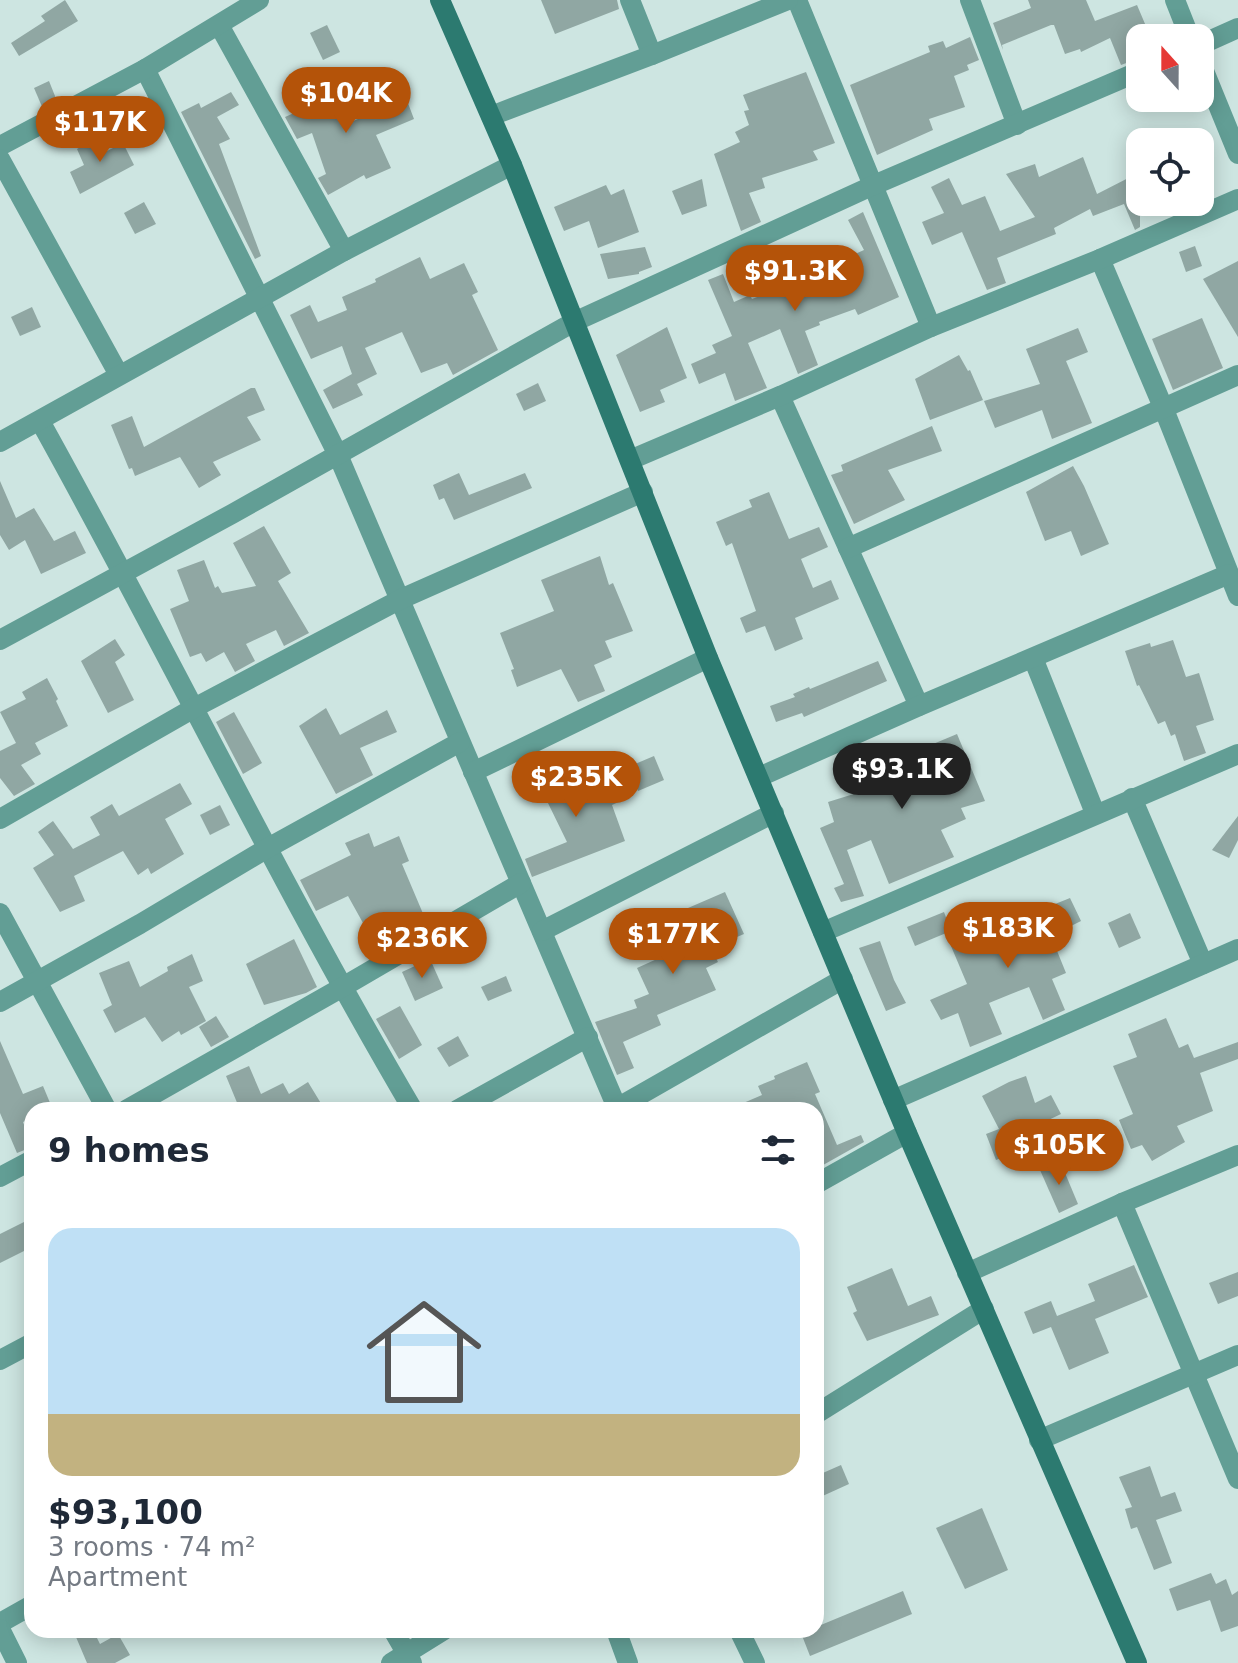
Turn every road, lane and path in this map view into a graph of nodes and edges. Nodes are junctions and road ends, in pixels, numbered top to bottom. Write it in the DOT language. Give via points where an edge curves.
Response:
graph roads {
  1 [pos="259,0"];
  2 [pos="440,0"];
  3 [pos="630,0"];
  4 [pos="788,0"];
  5 [pos="797,0"];
  6 [pos="970,0"];
  7 [pos="1175,0"];
  8 [pos="1184,24"];
  9 [pos="219,25"];
  10 [pos="1238,28"];
  11 [pos="1214,39"];
  12 [pos="652,55"];
  13 [pos="145,69"];
  14 [pos="1126,77"];
  15 [pos="1214,95"];
  16 [pos="491,116"];
  17 [pos="1017,125"];
  18 [pos="0,146"];
  19 [pos="1238,154"];
  20 [pos="0,159"];
  21 [pos="512,165"];
  22 [pos="874,185"];
  23 [pos="1238,199"];
  24 [pos="344,251"];
  25 [pos="1100,259"];
  26 [pos="259,300"];
  27 [pos="574,322"];
  28 [pos="931,327"];
  29 [pos="119,375"];
  30 [pos="1238,375"];
  31 [pos="780,396"];
  32 [pos="1163,407"];
  33 [pos="40,421"];
  34 [pos="0,442"];
  35 [pos="338,455"];
  36 [pos="630,460"];
  37 [pos="643,492"];
  38 [pos="848,548"];
  39 [pos="124,572"];
  40 [pos="1229,574"];
  41 [pos="1238,596"];
  42 [pos="401,599"];
  43 [pos="0,640"];
  44 [pos="708,658"];
  45 [pos="1033,658"];
  46 [pos="919,706"];
  47 [pos="194,708"];
  48 [pos="460,742"];
  49 [pos="1238,754"];
  50 [pos="473,772"];
  51 [pos="759,777"];
  52 [pos="1132,798"];
  53 [pos="774,813"];
  54 [pos="1095,813"];
  55 [pos="0,819"];
  56 [pos="266,849"];
  57 [pos="521,883"];
  58 [pos="0,913"];
  59 [pos="542,931"];
  60 [pos="823,932"];
  61 [pos="1238,949"];
  62 [pos="1203,964"];
  63 [pos="843,979"];
  64 [pos="39,983"];
  65 [pos="341,988"];
  66 [pos="0,1002"];
  67 [pos="588,1037"];
  68 [pos="893,1100"];
  69 [pos="103,1102"];
  70 [pos="140,1102"];
  71 [pos="408,1102"];
  72 [pos="471,1102"];
  73 [pos="614,1102"];
  74 [pos="629,1102"];
  75 [pos="907,1133"];
  76 [pos="1238,1155"];
  77 [pos="24,1164"];
  78 [pos="0,1177"];
  79 [pos="824,1180"];
  80 [pos="1122,1203"];
  81 [pos="967,1273"];
  82 [pos="984,1309"];
  83 [pos="24,1347"];
  84 [pos="1238,1355"];
  85 [pos="0,1360"];
  86 [pos="1193,1374"];
  87 [pos="824,1409"];
  88 [pos="1039,1440"];
  89 [pos="1238,1479"];
  90 [pos="24,1610"];
  91 [pos="0,1623"];
  92 [pos="0,1629"];
  93 [pos="396,1638"];
  94 [pos="433,1638"];
  95 [pos="619,1638"];
  96 [pos="743,1638"];
  97 [pos="403,1659"];
  98 [pos="17,1663"];
  99 [pos="628,1663"];
  100 [pos="755,1663"];
  101 [pos="1137,1663"];
  1 -- 9 [label="street"];
  2 -- 16 [label="street"];
  3 -- 12 [label="street"];
  4 -- 12 [label="street"];
  5 -- 22 [label="street"];
  6 -- 17 [label="street"];
  7 -- 8 [label="street"];
  9 -- 13 [label="street"];
  9 -- 24 [label="street"];
  10 -- 11 [label="street"];
  12 -- 16 [label="street"];
  13 -- 18 [label="street"];
  13 -- 26 [label="street"];
  14 -- 17 [label="street"];
  15 -- 19 [label="street"];
  16 -- 21 [label="street"];
  17 -- 22 [label="street"];
  20 -- 29 [label="street"];
  21 -- 24 [label="street"];
  21 -- 27 [label="street"];
  22 -- 27 [label="street"];
  22 -- 28 [label="street"];
  23 -- 25 [label="street"];
  24 -- 26 [label="street"];
  25 -- 28 [label="street"];
  25 -- 32 [label="street"];
  26 -- 29 [label="street"];
  26 -- 35 [label="street"];
  27 -- 35 [label="street"];
  27 -- 36 [label="street"];
  28 -- 31 [label="street"];
  29 -- 33 [label="street"];
  30 -- 32 [label="street"];
  31 -- 36 [label="street"];
  31 -- 38 [label="street"];
  32 -- 38 [label="street"];
  32 -- 40 [label="street"];
  33 -- 34 [label="street"];
  33 -- 39 [label="street"];
  35 -- 39 [label="street"];
  35 -- 42 [label="street"];
  36 -- 37 [label="street"];
  37 -- 42 [label="street"];
  37 -- 44 [label="street"];
  38 -- 46 [label="street"];
  39 -- 43 [label="street"];
  39 -- 47 [label="street"];
  40 -- 41 [label="street"];
  40 -- 45 [label="street"];
  42 -- 47 [label="street"];
  42 -- 48 [label="street"];
  44 -- 50 [label="street"];
  44 -- 51 [label="street"];
  45 -- 46 [label="street"];
  45 -- 54 [label="street"];
  46 -- 51 [label="street"];
  47 -- 55 [label="street"];
  47 -- 56 [label="street"];
  48 -- 50 [label="street"];
  48 -- 56 [label="street"];
  49 -- 52 [label="street"];
  50 -- 57 [label="street"];
  51 -- 53 [label="street"];
  52 -- 54 [label="street"];
  52 -- 62 [label="street"];
  53 -- 59 [label="street"];
  53 -- 60 [label="street"];
  54 -- 60 [label="street"];
  56 -- 64 [label="street"];
  56 -- 65 [label="street"];
  57 -- 59 [label="street"];
  57 -- 65 [label="street"];
  58 -- 64 [label="street"];
  59 -- 67 [label="street"];
  60 -- 63 [label="street"];
  61 -- 62 [label="street"];
  62 -- 68 [label="street"];
  63 -- 68 [label="street"];
  63 -- 74 [label="street"];
  64 -- 66 [label="street"];
  64 -- 69 [label="street"];
  65 -- 70 [label="street"];
  65 -- 71 [label="street"];
  67 -- 72 [label="street"];
  67 -- 73 [label="street"];
  68 -- 75 [label="street"];
  75 -- 79 [label="street"];
  75 -- 81 [label="street"];
  76 -- 80 [label="street"];
  77 -- 78 [label="street"];
  80 -- 81 [label="street"];
  80 -- 86 [label="street"];
  81 -- 82 [label="street"];
  82 -- 87 [label="street"];
  82 -- 88 [label="street"];
  83 -- 85 [label="street"];
  84 -- 86 [label="street"];
  86 -- 88 [label="street"];
  86 -- 89 [label="street"];
  88 -- 101 [label="street"];
  90 -- 91 [label="street"];
  92 -- 98 [label="street"];
  93 -- 97 [label="street"];
  94 -- 97 [label="street"];
  95 -- 99 [label="street"];
  96 -- 100 [label="street"];
}
